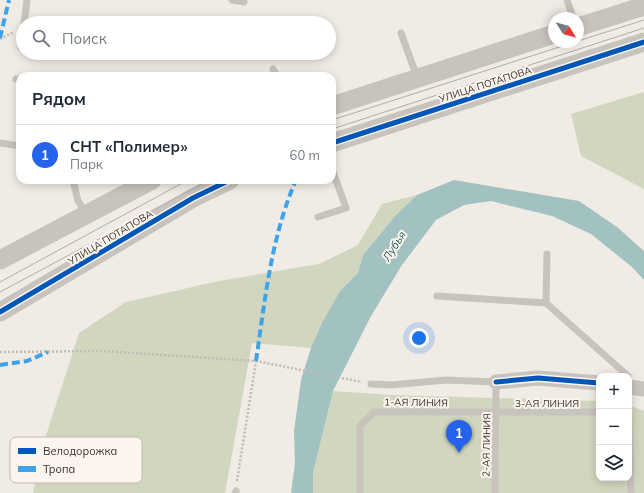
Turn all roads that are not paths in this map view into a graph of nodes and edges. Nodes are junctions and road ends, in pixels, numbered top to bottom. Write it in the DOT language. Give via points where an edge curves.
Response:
graph roads {
  1 [pos="27,0"];
  2 [pos="232,0"];
  3 [pos="567,0"];
  4 [pos="244,2"];
  5 [pos="644,6"];
  6 [pos="571,12"];
  7 [pos="25,16"];
  8 [pos="584,25"];
  9 [pos="401,33"];
  10 [pos="548,36"];
  11 [pos="644,42"];
  12 [pos="273,69"];
  13 [pos="275,72"];
  14 [pos="417,77"];
  15 [pos="336,105"];
  16 [pos="336,142"];
  17 [pos="0,143"];
  18 [pos="16,145"];
  19 [pos="336,180"];
  20 [pos="74,184"];
  21 [pos="144,184"];
  22 [pos="222,184"];
  23 [pos="87,214"];
  24 [pos="318,217"];
  25 [pos="547,254"];
  26 [pos="0,260"];
  27 [pos="436,296"];
  28 [pos="546,303"];
  29 [pos="0,312"];
  30 [pos="624,373"];
  31 [pos="496,382"];
  32 [pos="596,383"];
  33 [pos="371,384"];
  34 [pos="596,412"];
  35 [pos="496,413"];
  36 [pos="630,445"];
  37 [pos="360,493"];
  38 [pos="495,493"];
  39 [pos="631,493"];
  1 -- 7 [label="lane"];
  2 -- 4 [label="lane"];
  3 -- 6 [label="lane"];
  5 -- 8 [label="street"];
  9 -- 14 [label="lane"];
  10 -- 14 [label="street"];
  11 -- 16 [label="street, УЛИЦА ПОТАПОВА"];
  12 -- 13 [label="lane"];
  14 -- 15 [label="street"];
  17 -- 18 [label="lane"];
  19 -- 24 [label="lane" via="346,208"];
  20 -- 23 [label="lane" via="78,201"];
  21 -- 23 [label="street"];
  22 -- 29 [label="street, УЛИЦА ПОТАПОВА" via="193,198"];
  23 -- 26 [label="street"];
  25 -- 28 [label="lane"];
  27 -- 28 [label="lane"];
  28 -- 30 [label="lane"];
  31 -- 32 [label="street" via="538,378"];
  31 -- 33 [label="lane" via="446,380 391,385"];
  31 -- 35 [label="lane, 2-АЯ ЛИНИЯ"];
  34 -- 35 [label="lane, 3-АЯ ЛИНИЯ"];
  35 -- 37 [label="lane, 1-АЯ ЛИНИЯ" via="374,412 360,426"];
  35 -- 38 [label="lane, 2-АЯ ЛИНИЯ"];
  36 -- 39 [label="lane"];
}
